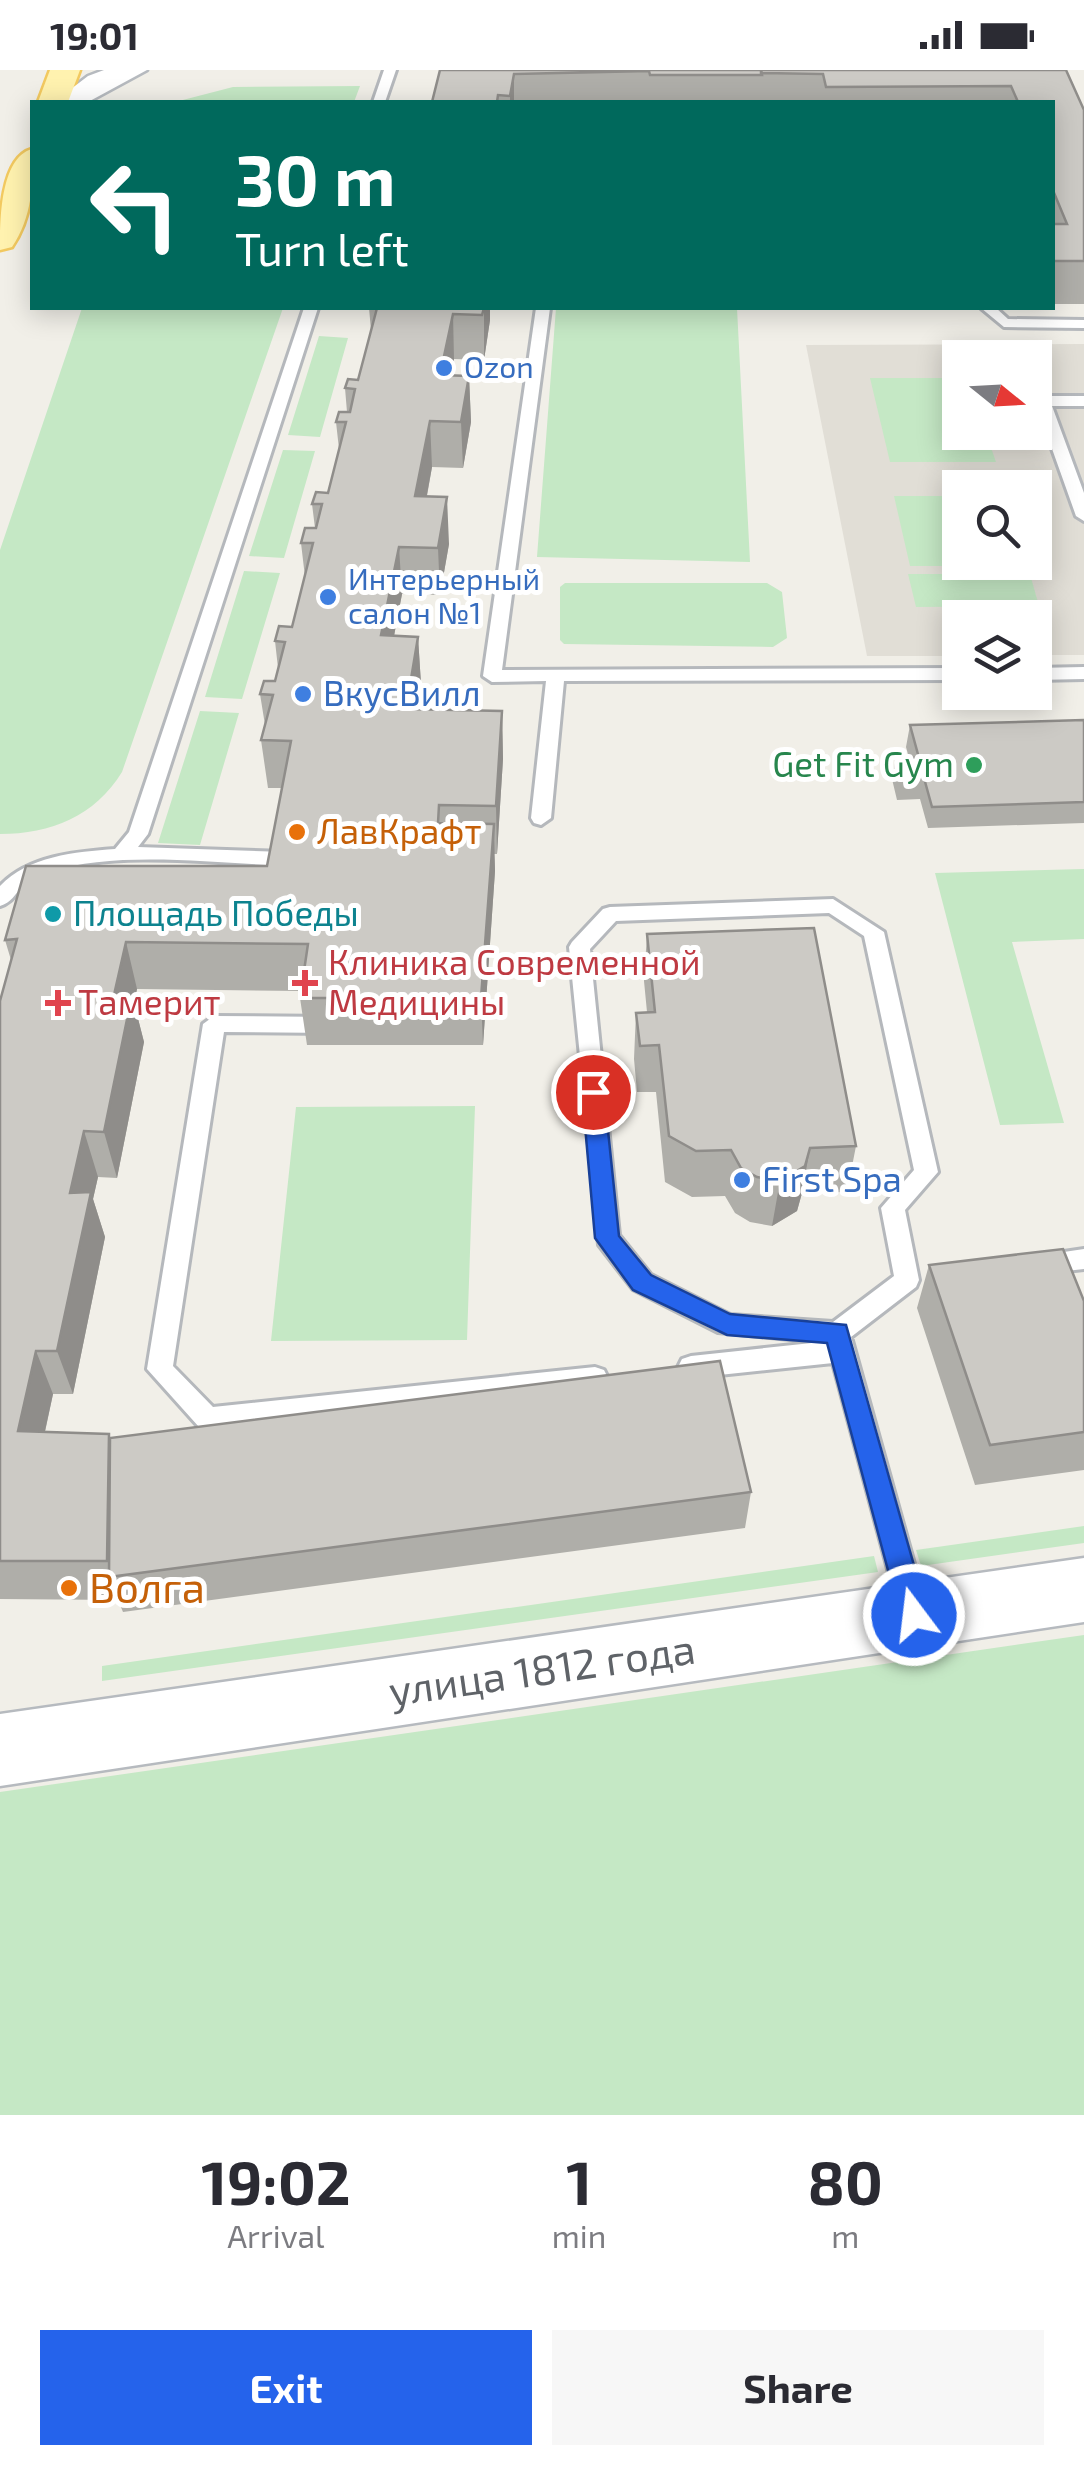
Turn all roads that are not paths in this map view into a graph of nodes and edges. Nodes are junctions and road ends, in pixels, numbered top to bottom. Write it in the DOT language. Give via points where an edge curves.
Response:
graph roads {
  1 [pos="64,70"];
  2 [pos="132,70"];
  3 [pos="390,70"];
  4 [pos="54,100"];
  5 [pos="72,100"];
  6 [pos="380,100"];
  7 [pos="30,163"];
  8 [pos="0,240"];
  9 [pos="311,310"];
  10 [pos="543,310"];
  11 [pos="990,310"];
  12 [pos="1084,324"];
  13 [pos="1084,401"];
  14 [pos="1084,516"];
  15 [pos="1084,673"];
  16 [pos="942,674"];
  17 [pos="1052,674"];
  18 [pos="555,679"];
  19 [pos="542,818"];
  20 [pos="120,856"];
  21 [pos="285,859"];
  22 [pos="0,899"];
  23 [pos="353,1025"];
  24 [pos="1084,1259"];
  25 [pos="1005,1268"];
  26 [pos="839,1342"];
  27 [pos="663,1370"];
  28 [pos="623,1374"];
  29 [pos="1084,1590"];
  30 [pos="914,1615"];
  31 [pos="0,1750"];
  1 -- 4 [label="main road"];
  2 -- 5 [label="street"];
  3 -- 6 [label="lane"];
  7 -- 8 [label="main road"];
  9 -- 20 [label="lane" via="138,834"];
  10 -- 18 [label="lane" via="492,676"];
  11 -- 12 [label="lane" via="1004,323"];
  13 -- 14 [label="lane" via="1044,402"];
  15 -- 17 [label="lane"];
  16 -- 18 [label="lane"];
  18 -- 19 [label="lane"];
  20 -- 21 [label="lane"];
  20 -- 22 [label="lane" via="36,867"];
  23 -- 28 [label="lane" via="214,1024 160,1369 208,1419"];
  24 -- 25 [label="lane"];
  26 -- 26 [label="lane" via="917,1279 893,1208 926,1172 874,932 832,906 610,914 579,947 607,1238 642,1282 727,1325"];
  26 -- 27 [label="lane"];
  26 -- 30 [label="lane"];
  29 -- 30 [label="street, улица 1812 года"];
  30 -- 31 [label="street, улица 1812 года"];
}
